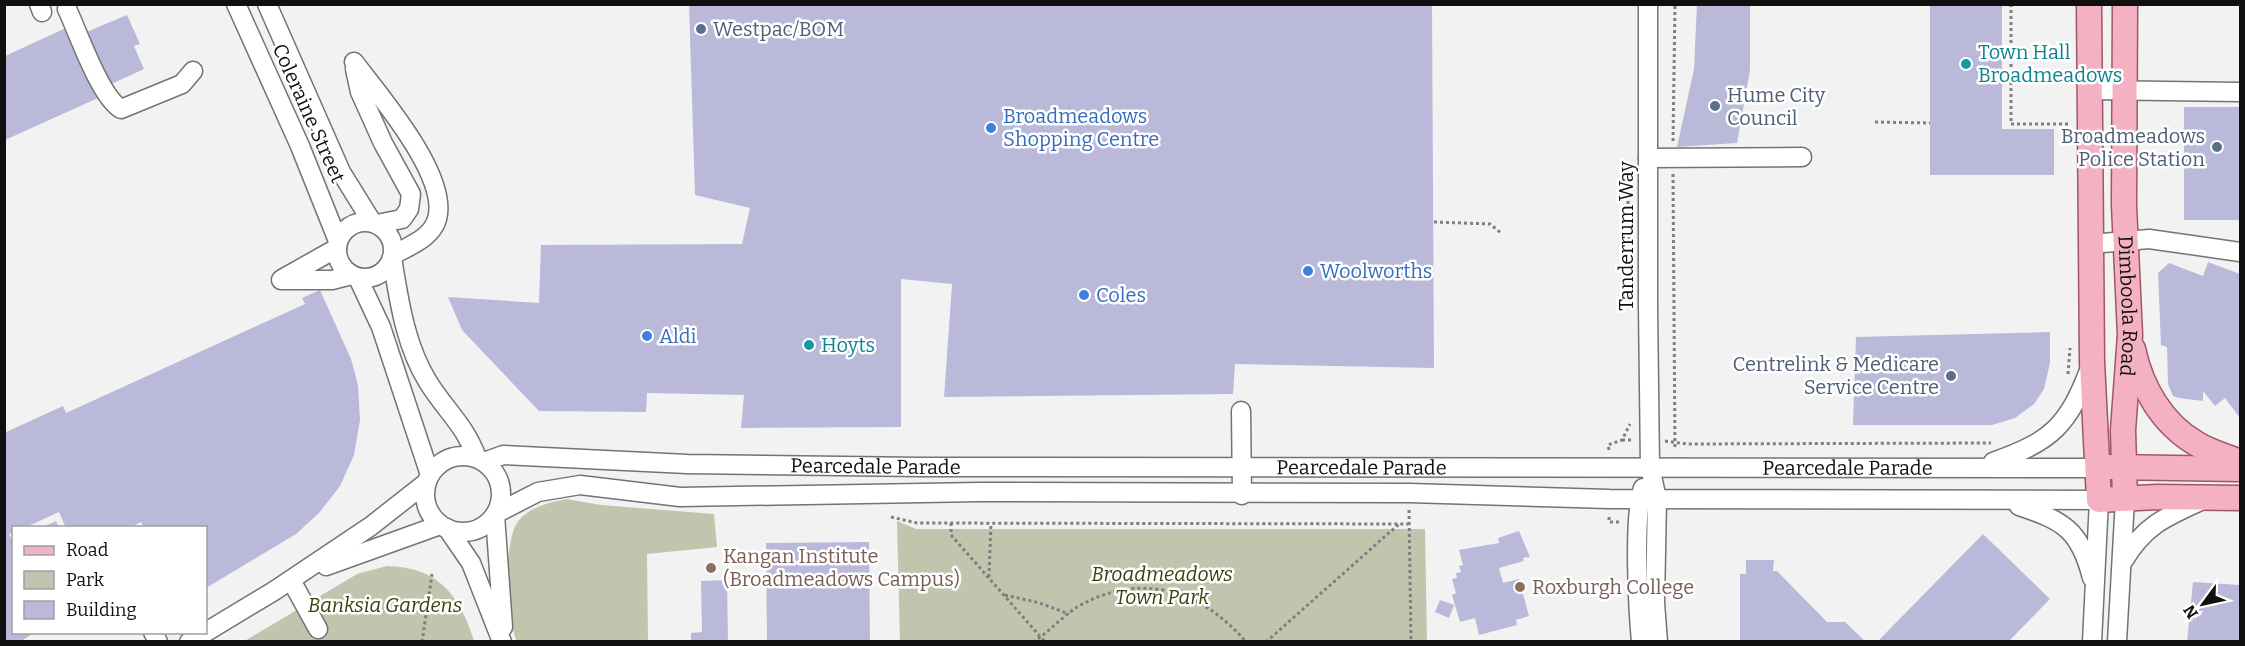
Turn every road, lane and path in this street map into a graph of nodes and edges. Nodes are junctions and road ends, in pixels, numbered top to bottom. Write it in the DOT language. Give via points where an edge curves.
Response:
graph roads {
  1 [pos="236,4"];
  2 [pos="267,4"];
  3 [pos="1648,4"];
  4 [pos="1676,4"];
  5 [pos="2011,4"];
  6 [pos="2089,4"];
  7 [pos="2125,4"];
  8 [pos="68,9"];
  9 [pos="193,71"];
  10 [pos="2090,90"];
  11 [pos="2124,90"];
  12 [pos="2241,92"];
  13 [pos="2073,114"];
  14 [pos="1875,122"];
  15 [pos="1930,123"];
  16 [pos="2073,124"];
  17 [pos="2073,135"];
  18 [pos="1673,157"];
  19 [pos="1802,157"];
  20 [pos="1648,158"];
  21 [pos="1434,222"];
  22 [pos="375,223"];
  23 [pos="1501,233"];
  24 [pos="2125,239"];
  25 [pos="337,244"];
  26 [pos="2091,244"];
  27 [pos="2241,252"];
  28 [pos="392,257"];
  29 [pos="355,276"];
  30 [pos="2130,335"];
  31 [pos="2070,339"];
  32 [pos="2092,362"];
  33 [pos="2067,379"];
  34 [pos="1241,411"];
  35 [pos="1630,416"];
  36 [pos="1675,441"];
  37 [pos="1994,443"];
  38 [pos="481,460"];
  39 [pos="2241,462"];
  40 [pos="1243,466"];
  41 [pos="1609,466"];
  42 [pos="2123,466"];
  43 [pos="1650,467"];
  44 [pos="1675,467"];
  45 [pos="1980,467"];
  46 [pos="2097,468"];
  47 [pos="2241,469"];
  48 [pos="428,478"];
  49 [pos="1409,494"];
  50 [pos="1242,495"];
  51 [pos="2209,497"];
  52 [pos="2241,498"];
  53 [pos="1609,499"];
  54 [pos="1648,499"];
  55 [pos="2125,499"];
  56 [pos="2099,500"];
  57 [pos="2008,502"];
  58 [pos="496,514"];
  59 [pos="891,517"];
  60 [pos="1639,522"];
  61 [pos="951,523"];
  62 [pos="991,523"];
  63 [pos="1399,524"];
  64 [pos="1409,524"];
  65 [pos="443,527"];
  66 [pos="2122,565"];
  67 [pos="432,574"];
  68 [pos="989,577"];
  69 [pos="292,581"];
  70 [pos="2096,594"];
  71 [pos="1004,595"];
  72 [pos="1069,614"];
  73 [pos="318,629"];
  74 [pos="207,631"];
  75 [pos="202,634"];
  76 [pos="1041,636"];
  77 [pos="189,642"];
  78 [pos="423,642"];
  79 [pos="503,642"];
  80 [pos="1033,642"];
  81 [pos="1045,642"];
  82 [pos="1246,642"];
  83 [pos="1266,642"];
  84 [pos="1411,642"];
  85 [pos="1641,642"];
  86 [pos="1658,642"];
  87 [pos="2092,642"];
  88 [pos="2117,642"];
  1 -- 25 [label="street, Coleraine Street" via="308,166"];
  2 -- 22 [label="street, Coleraine Street" via="341,172"];
  3 -- 20 [label="street, Tanderrum Way"];
  4 -- 18 [label="path"];
  5 -- 16 [label="path" via="2011,124"];
  6 -- 10 [label="main road, Dimboola Road"];
  7 -- 11 [label="main road, Dimboola Road"];
  8 -- 9 [label="street" via="113,105 121,109 182,84"];
  10 -- 11 [label="street"];
  10 -- 26 [label="main road, Dimboola Road"];
  11 -- 12 [label="street"];
  11 -- 24 [label="main road, Dimboola Road"];
  13 -- 16 [label="path"];
  14 -- 15 [label="path"];
  16 -- 17 [label="path"];
  18 -- 19 [label="street"];
  18 -- 20 [label="street"];
  18 -- 36 [label="path"];
  20 -- 43 [label="street, Tanderrum Way"];
  21 -- 23 [label="path" via="1490,224"];
  22 -- 25 [label="street" via="355,223"];
  22 -- 28 [label="street" via="388,234"];
  22 -- 28 [label="street" via="402,219 409,209 411,194 360,92 354,62 411,139 438,199 433,227"];
  24 -- 26 [label="street"];
  24 -- 27 [label="street" via="2168,240"];
  24 -- 30 [label="main road, Dimboola Road"];
  25 -- 29 [label="street" via="340,264"];
  25 -- 29 [label="street" via="281,280"];
  26 -- 32 [label="main road, Dimboola Road"];
  28 -- 29 [label="street" via="382,273 366,278"];
  28 -- 38 [label="street" via="401,315 426,380 469,435"];
  29 -- 48 [label="street" via="381,327"];
  30 -- 39 [label="main road" via="2148,393 2171,424 2196,444"];
  30 -- 42 [label="main road, Dimboola Road"];
  31 -- 33 [label="path"];
  32 -- 45 [label="street" via="2077,402 2055,430 2018,453"];
  32 -- 46 [label="main road, Dimboola Road"];
  34 -- 40 [label="street"];
  35 -- 41 [label="path" via="1630,427 1622,440 1608,445"];
  36 -- 37 [label="path"];
  36 -- 44 [label="path"];
  38 -- 40 [label="street, Pearcedale Parade" via="503,455 687,464"];
  38 -- 48 [label="street" via="450,458"];
  38 -- 58 [label="street" via="498,477 501,487"];
  40 -- 41 [label="street, Pearcedale Parade"];
  40 -- 50 [label="street"];
  41 -- 43 [label="street, Pearcedale Parade"];
  42 -- 46 [label="main road, Pearcedale Parade"];
  42 -- 47 [label="main road, Pearcedale Parade"];
  42 -- 55 [label="main road, Dimboola Road"];
  43 -- 44 [label="street, Pearcedale Parade"];
  43 -- 54 [label="street, Tanderrum Way"];
  44 -- 45 [label="street, Pearcedale Parade"];
  45 -- 46 [label="street, Pearcedale Parade"];
  46 -- 56 [label="main road, Dimboola Road"];
  48 -- 65 [label="street" via="427,506"];
  48 -- 69 [label="street" via="370,526"];
  49 -- 50 [label="street, Pearcedale Parade"];
  49 -- 53 [label="street, Pearcedale Parade"];
  49 -- 64 [label="path"];
  50 -- 58 [label="street, Pearcedale Parade" via="980,492 680,497 580,485 537,492"];
  51 -- 52 [label="main road, Pearcedale Parade"];
  51 -- 55 [label="main road, Pearcedale Parade"];
  51 -- 66 [label="street" via="2144,531"];
  53 -- 54 [label="street, Pearcedale Parade"];
  53 -- 60 [label="path" via="1609,522"];
  54 -- 57 [label="street, Pearcedale Parade"];
  54 -- 60 [label="street, Tanderrum Way"];
  54 -- 86 [label="street, Tanderrum Way"];
  55 -- 56 [label="main road, Pearcedale Parade"];
  55 -- 66 [label="street, Dimboola Road"];
  56 -- 57 [label="street, Pearcedale Parade"];
  56 -- 70 [label="street, Dimboola Road"];
  57 -- 70 [label="street" via="2051,516 2070,529 2083,549"];
  58 -- 65 [label="street" via="473,531"];
  58 -- 79 [label="street"];
  59 -- 61 [label="path" via="917,523"];
  60 -- 85 [label="street, Tanderrum Way"];
  61 -- 62 [label="path"];
  61 -- 68 [label="path" via="951,535"];
  62 -- 63 [label="path"];
  62 -- 68 [label="path"];
  63 -- 64 [label="path"];
  63 -- 83 [label="path"];
  64 -- 84 [label="path"];
  65 -- 69 [label="street" via="334,561"];
  65 -- 79 [label="street" via="471,563"];
  66 -- 88 [label="street, Dimboola Road"];
  67 -- 78 [label="path"];
  68 -- 71 [label="path"];
  69 -- 73 [label="street"];
  69 -- 74 [label="street"];
  70 -- 87 [label="street, Dimboola Road"];
  71 -- 72 [label="path"];
  71 -- 76 [label="path"];
  72 -- 76 [label="path"];
  72 -- 82 [label="path" via="1122,589 1165,590 1206,606"];
  75 -- 77 [label="street"];
  76 -- 80 [label="path"];
  76 -- 81 [label="path"];
}
